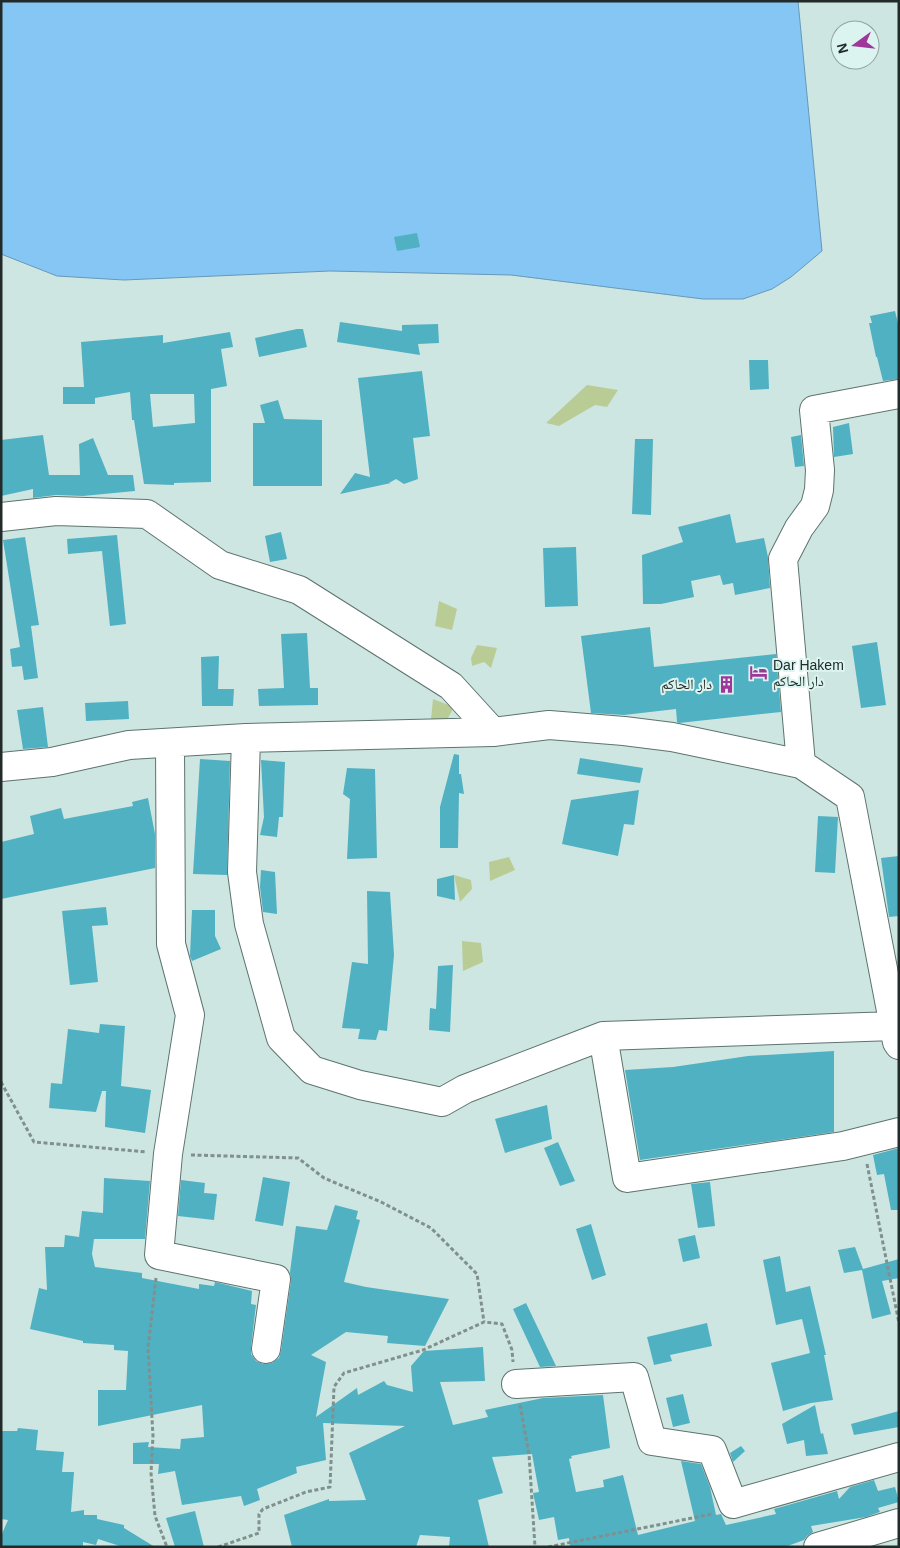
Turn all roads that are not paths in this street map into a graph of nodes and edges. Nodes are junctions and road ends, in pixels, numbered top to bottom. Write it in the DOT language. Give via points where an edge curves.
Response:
graph roads {
  1 [pos="899,394"];
  2 [pos="1,517"];
  3 [pos="493,732"];
  4 [pos="246,738"];
  5 [pos="170,744"];
  6 [pos="801,764"];
  7 [pos="1,767"];
  8 [pos="603,1036"];
  9 [pos="896,1036"];
  10 [pos="899,1132"];
  11 [pos="266,1349"];
  12 [pos="516,1384"];
  13 [pos="899,1458"];
  14 [pos="899,1523"];
  15 [pos="818,1547"];
  1 -- 6 [label="street" via="814,410 819,490 815,506 783,559"];
  2 -- 3 [label="street" via="56,512 147,514 220,565 299,590 451,686"];
  3 -- 4 [label="street"];
  3 -- 6 [label="street" via="549,725 624,731 672,737"];
  4 -- 5 [label="street"];
  4 -- 8 [label="street" via="242,872 249,924 281,1038 312,1070 360,1085 442,1102 465,1089"];
  5 -- 7 [label="street" via="129,745 52,762"];
  5 -- 11 [label="street" via="171,944 190,1015 168,1154 159,1255 276,1279"];
  6 -- 9 [label="street" via="850,797"];
  8 -- 9 [label="street"];
  8 -- 10 [label="street" via="627,1178 843,1146"];
  12 -- 13 [label="street" via="634,1377 652,1441 712,1450 733,1504"];
  14 -- 15 [label="street"];
}
